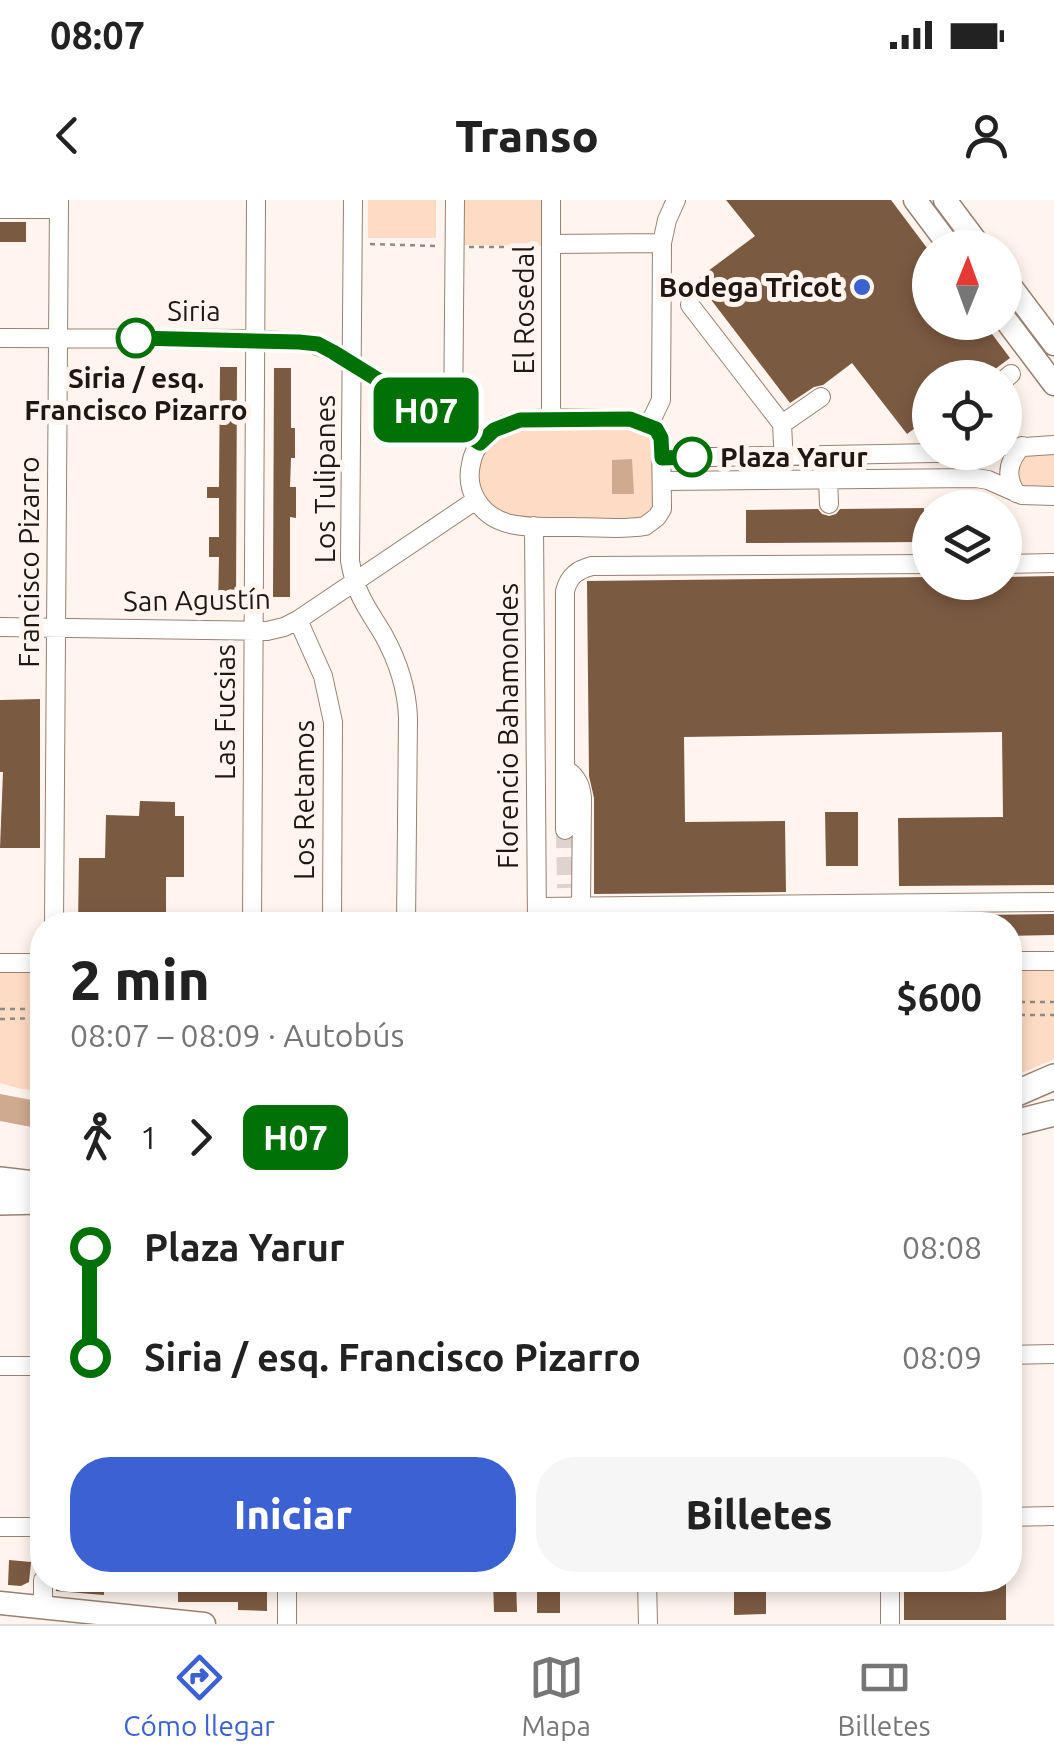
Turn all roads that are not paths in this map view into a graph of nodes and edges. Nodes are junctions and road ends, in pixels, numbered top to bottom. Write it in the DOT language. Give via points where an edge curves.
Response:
graph roads {
  1 [pos="256,200"];
  2 [pos="354,200"];
  3 [pos="454,200"];
  4 [pos="552,200"];
  5 [pos="915,200"];
  6 [pos="945,200"];
  7 [pos="674,201"];
  8 [pos="59,205"];
  9 [pos="0,209"];
  10 [pos="938,230"];
  11 [pos="968,230"];
  12 [pos="662,243"];
  13 [pos="551,244"];
  14 [pos="1022,302"];
  15 [pos="690,305"];
  16 [pos="0,338"];
  17 [pos="58,338"];
  18 [pos="255,339"];
  19 [pos="1021,340"];
  20 [pos="1054,344"];
  21 [pos="352,365"];
  22 [pos="1054,384"];
  23 [pos="821,397"];
  24 [pos="551,420"];
  25 [pos="782,424"];
  26 [pos="650,425"];
  27 [pos="453,426"];
  28 [pos="480,443"];
  29 [pos="1054,446"];
  30 [pos="1022,448"];
  31 [pos="912,453"];
  32 [pos="783,456"];
  33 [pos="846,456"];
  34 [pos="662,458"];
  35 [pos="828,479"];
  36 [pos="785,480"];
  37 [pos="662,481"];
  38 [pos="1010,490"];
  39 [pos="1022,494"];
  40 [pos="1054,496"];
  41 [pos="476,500"];
  42 [pos="828,504"];
  43 [pos="534,526"];
  44 [pos="912,564"];
  45 [pos="1022,564"];
  46 [pos="1054,564"];
  47 [pos="354,584"];
  48 [pos="298,620"];
  49 [pos="0,628"];
  50 [pos="56,628"];
  51 [pos="253,630"];
  52 [pos="566,773"];
  53 [pos="566,830"];
  54 [pos="1054,902"];
  55 [pos="581,906"];
  56 [pos="54,912"];
  57 [pos="252,912"];
  58 [pos="332,912"];
  59 [pos="406,912"];
  60 [pos="537,912"];
  61 [pos="555,912"];
  62 [pos="1054,960"];
  63 [pos="1022,961"];
  64 [pos="0,963"];
  65 [pos="30,963"];
  66 [pos="1054,1077"];
  67 [pos="1022,1091"];
  68 [pos="1054,1113"];
  69 [pos="1022,1121"];
  70 [pos="0,1180"];
  71 [pos="30,1184"];
  72 [pos="30,1201"];
  73 [pos="0,1202"];
  74 [pos="1054,1354"];
  75 [pos="1022,1355"];
  76 [pos="0,1366"];
  77 [pos="30,1366"];
  78 [pos="1054,1516"];
  79 [pos="1022,1517"];
  80 [pos="0,1527"];
  81 [pos="30,1527"];
  82 [pos="287,1592"];
  83 [pos="648,1592"];
  84 [pos="890,1592"];
  85 [pos="0,1603"];
  86 [pos="43,1616"];
  87 [pos="167,1622"];
  88 [pos="204,1624"];
  89 [pos="287,1624"];
  90 [pos="648,1624"];
  91 [pos="890,1624"];
  1 -- 18 [label="street, Las Fucsias"];
  2 -- 21 [label="street, Los Tulipanes"];
  3 -- 27 [label="street"];
  4 -- 13 [label="street, El Rosedal"];
  5 -- 10 [label="main road"];
  6 -- 11 [label="main road"];
  7 -- 12 [label="street"];
  8 -- 9 [label="street"];
  8 -- 17 [label="street, Francisco Pizarro"];
  12 -- 13 [label="street"];
  12 -- 26 [label="street" via="662,400"];
  13 -- 24 [label="street, El Rosedal"];
  14 -- 20 [label="main road"];
  15 -- 25 [label="street"];
  16 -- 17 [label="street, Siria"];
  17 -- 18 [label="street, Siria"];
  17 -- 50 [label="street, Francisco Pizarro"];
  18 -- 21 [label="street, Siria" via="318,344"];
  18 -- 51 [label="street, Las Fucsias"];
  19 -- 22 [label="main road"];
  21 -- 27 [label="street, Siria"];
  21 -- 47 [label="street, Los Tulipanes"];
  23 -- 25 [label="street"];
  24 -- 26 [label="street"];
  24 -- 28 [label="street" via="505,424"];
  25 -- 32 [label="street"];
  26 -- 34 [label="street" via="661,438"];
  27 -- 28 [label="street, Siria"];
  28 -- 41 [label="street" via="470,470"];
  29 -- 30 [label="street"];
  31 -- 33 [label="street"];
  32 -- 33 [label="street"];
  32 -- 34 [label="street"];
  32 -- 36 [label="street"];
  33 -- 35 [label="street"];
  34 -- 37 [label="street"];
  35 -- 36 [label="street"];
  35 -- 38 [label="street" via="976,478"];
  35 -- 42 [label="street"];
  36 -- 37 [label="street"];
  37 -- 43 [label="street" via="662,509 645,526"];
  39 -- 40 [label="street"];
  41 -- 43 [label="street" via="501,522"];
  41 -- 47 [label="street, San Agustín"];
  43 -- 60 [label="street, Florencio Bahamondes"];
  44 -- 52 [label="street" via="582,569 565,591"];
  45 -- 46 [label="street"];
  47 -- 48 [label="street, San Agustín"];
  47 -- 59 [label="street, Los Tulipanes" via="405,691"];
  48 -- 51 [label="street, San Agustín"];
  48 -- 58 [label="street, Los Retamos" via="323,676 333,722"];
  49 -- 50 [label="street, San Agustín"];
  50 -- 51 [label="street, San Agustín"];
  50 -- 56 [label="street, Francisco Pizarro"];
  51 -- 57 [label="street, Las Fucsias"];
  52 -- 53 [label="street"];
  52 -- 55 [label="street" via="575,777 582,798"];
  54 -- 55 [label="street"];
  55 -- 61 [label="street"];
  62 -- 63 [label="street"];
  64 -- 65 [label="street"];
  66 -- 67 [label="highway"];
  68 -- 69 [label="highway"];
  70 -- 71 [label="highway"];
  72 -- 73 [label="highway"];
  74 -- 75 [label="street"];
  76 -- 77 [label="street"];
  78 -- 79 [label="street"];
  80 -- 81 [label="street"];
  82 -- 89 [label="street"];
  83 -- 90 [label="street"];
  84 -- 91 [label="street"];
  85 -- 86 [label="main road"];
  86 -- 87 [label="main road"];
  87 -- 88 [label="main road"];
}
